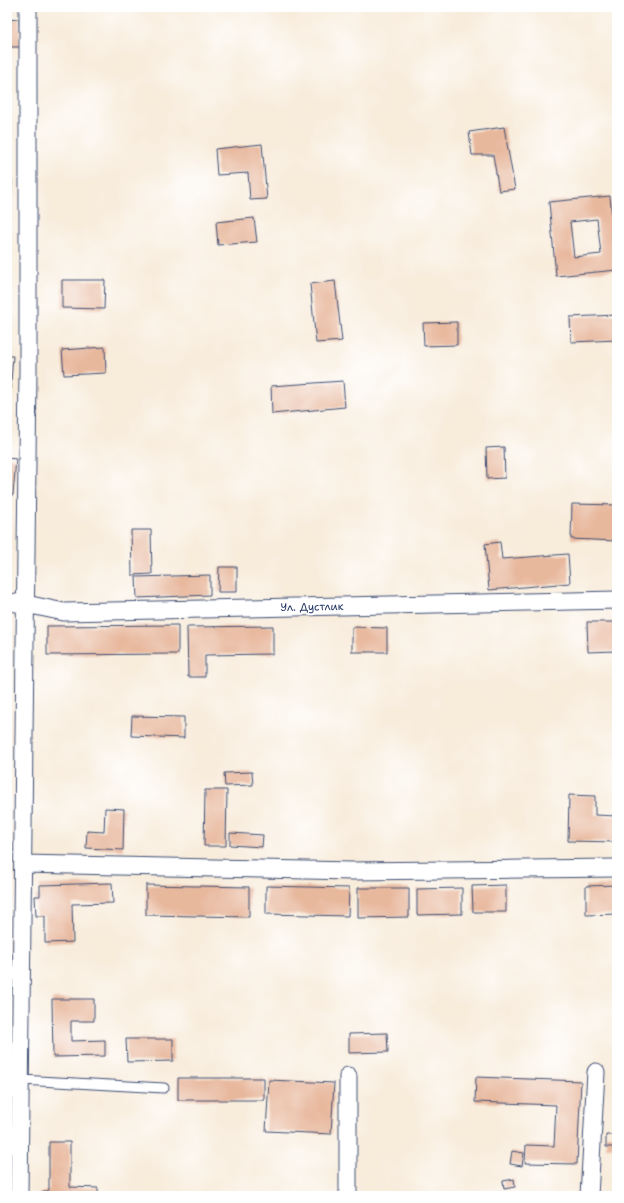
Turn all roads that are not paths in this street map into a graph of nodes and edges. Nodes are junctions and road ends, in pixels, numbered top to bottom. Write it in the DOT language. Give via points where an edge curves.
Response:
graph roads {
  1 [pos="28,7"];
  2 [pos="617,600"];
  3 [pos="7,602"];
  4 [pos="26,604"];
  5 [pos="23,864"];
  6 [pos="617,868"];
  7 [pos="596,1072"];
  8 [pos="348,1076"];
  9 [pos="21,1080"];
  10 [pos="164,1088"];
  11 [pos="14,1110"];
  12 [pos="19,1196"];
  13 [pos="348,1196"];
  14 [pos="589,1196"];
  1 -- 4 [label="street"];
  2 -- 4 [label="street, Ул. Дустлик" via="64,612"];
  3 -- 4 [label="street, Ул. Дустлик"];
  4 -- 5 [label="street"];
  5 -- 6 [label="street" via="352,871"];
  5 -- 9 [label="street"];
  7 -- 14 [label="street"];
  8 -- 13 [label="street"];
  9 -- 10 [label="lane"];
  9 -- 11 [label="street"];
  11 -- 12 [label="street"];
}
